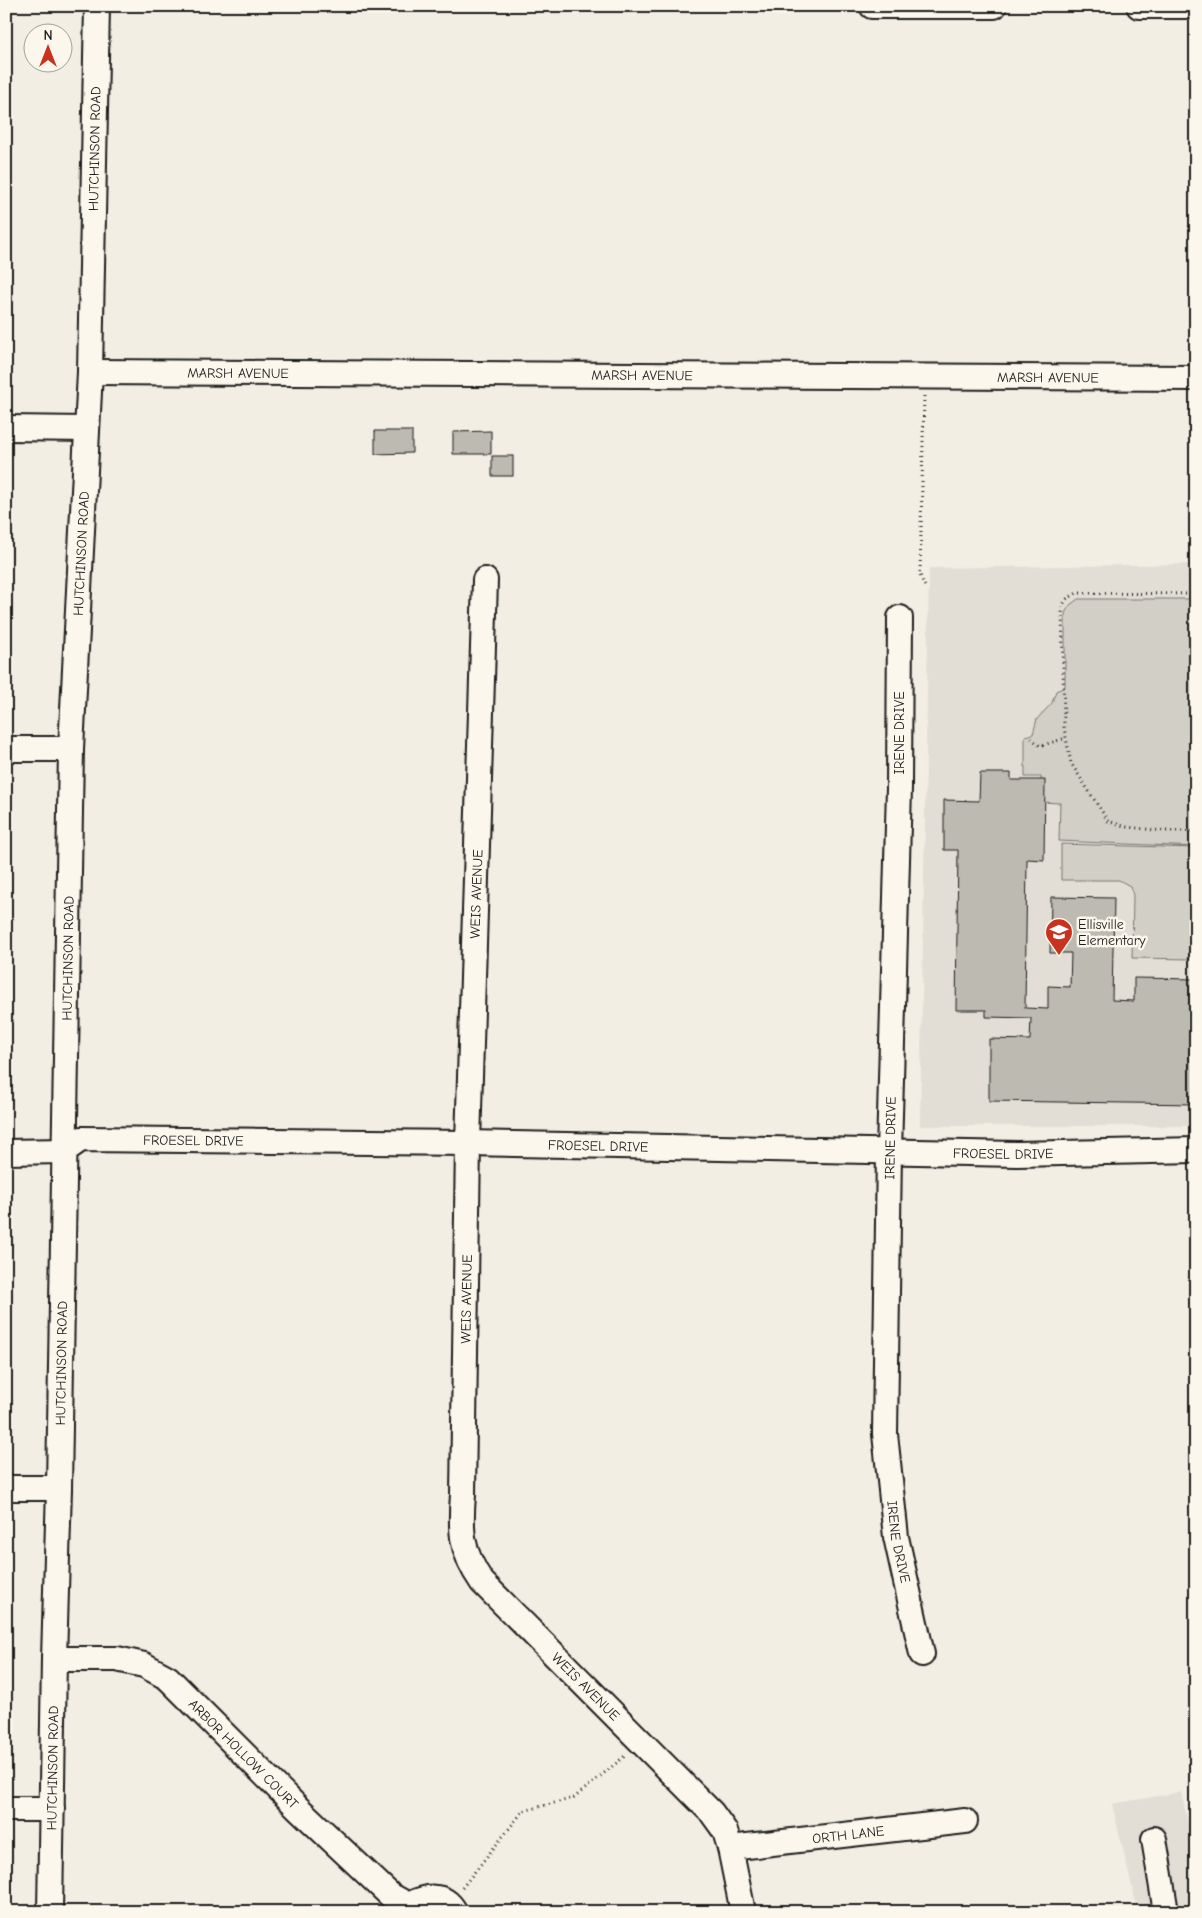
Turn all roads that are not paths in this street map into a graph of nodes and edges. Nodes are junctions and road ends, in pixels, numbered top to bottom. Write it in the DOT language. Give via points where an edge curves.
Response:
graph roads {
  1 [pos="97,6"];
  2 [pos="872,6"];
  3 [pos="994,6"];
  4 [pos="1139,6"];
  5 [pos="1196,6"];
  6 [pos="90,372"];
  7 [pos="1196,378"];
  8 [pos="6,428"];
  9 [pos="87,429"];
  10 [pos="485,580"];
  11 [pos="900,618"];
  12 [pos="6,749"];
  13 [pos="70,749"];
  14 [pos="468,1143"];
  15 [pos="1196,1150"];
  16 [pos="64,1151"];
  17 [pos="6,1152"];
  18 [pos="889,1152"];
  19 [pos="6,1488"];
  20 [pos="59,1488"];
  21 [pos="922,1654"];
  22 [pos="54,1658"];
  23 [pos="6,1809"];
  24 [pos="52,1809"];
  25 [pos="965,1821"];
  26 [pos="1154,1839"];
  27 [pos="730,1848"];
  28 [pos="409,1908"];
  29 [pos="50,1912"];
  30 [pos="455,1912"];
  31 [pos="743,1912"];
  32 [pos="1166,1912"];
  1 -- 6 [label="street, HUTCHINSON ROAD"];
  2 -- 3 [label="street"];
  4 -- 5 [label="street"];
  6 -- 7 [label="street, MARSH AVENUE"];
  6 -- 9 [label="street, HUTCHINSON ROAD"];
  8 -- 9 [label="street"];
  9 -- 13 [label="street, HUTCHINSON ROAD"];
  10 -- 14 [label="street, WEIS AVENUE"];
  11 -- 18 [label="street, IRENE DRIVE" via="899,788"];
  12 -- 13 [label="street"];
  13 -- 16 [label="street, HUTCHINSON ROAD"];
  14 -- 16 [label="street, FROESEL DRIVE" via="81,1139"];
  14 -- 18 [label="street, FROESEL DRIVE"];
  14 -- 27 [label="street, WEIS AVENUE" via="461,1518 463,1542 470,1565 482,1582 712,1813 725,1831"];
  15 -- 18 [label="street, FROESEL DRIVE" via="1017,1154"];
  16 -- 17 [label="street, FROESEL DRIVE"];
  16 -- 20 [label="street, HUTCHINSON ROAD"];
  18 -- 21 [label="street, IRENE DRIVE" via="885,1434 896,1537"];
  19 -- 20 [label="street"];
  20 -- 22 [label="street, HUTCHINSON ROAD"];
  22 -- 24 [label="street, HUTCHINSON ROAD"];
  22 -- 28 [label="street, ARBOR HOLLOW COURT" via="117,1659 144,1665 168,1678 299,1809 390,1895"];
  23 -- 24 [label="street"];
  24 -- 29 [label="street, HUTCHINSON ROAD"];
  25 -- 27 [label="street, ORTH LANE"];
  26 -- 32 [label="street"];
  27 -- 31 [label="street, WEIS AVENUE"];
  28 -- 30 [label="street, ARBOR HOLLOW COURT" via="430,1897 441,1897"];
}
